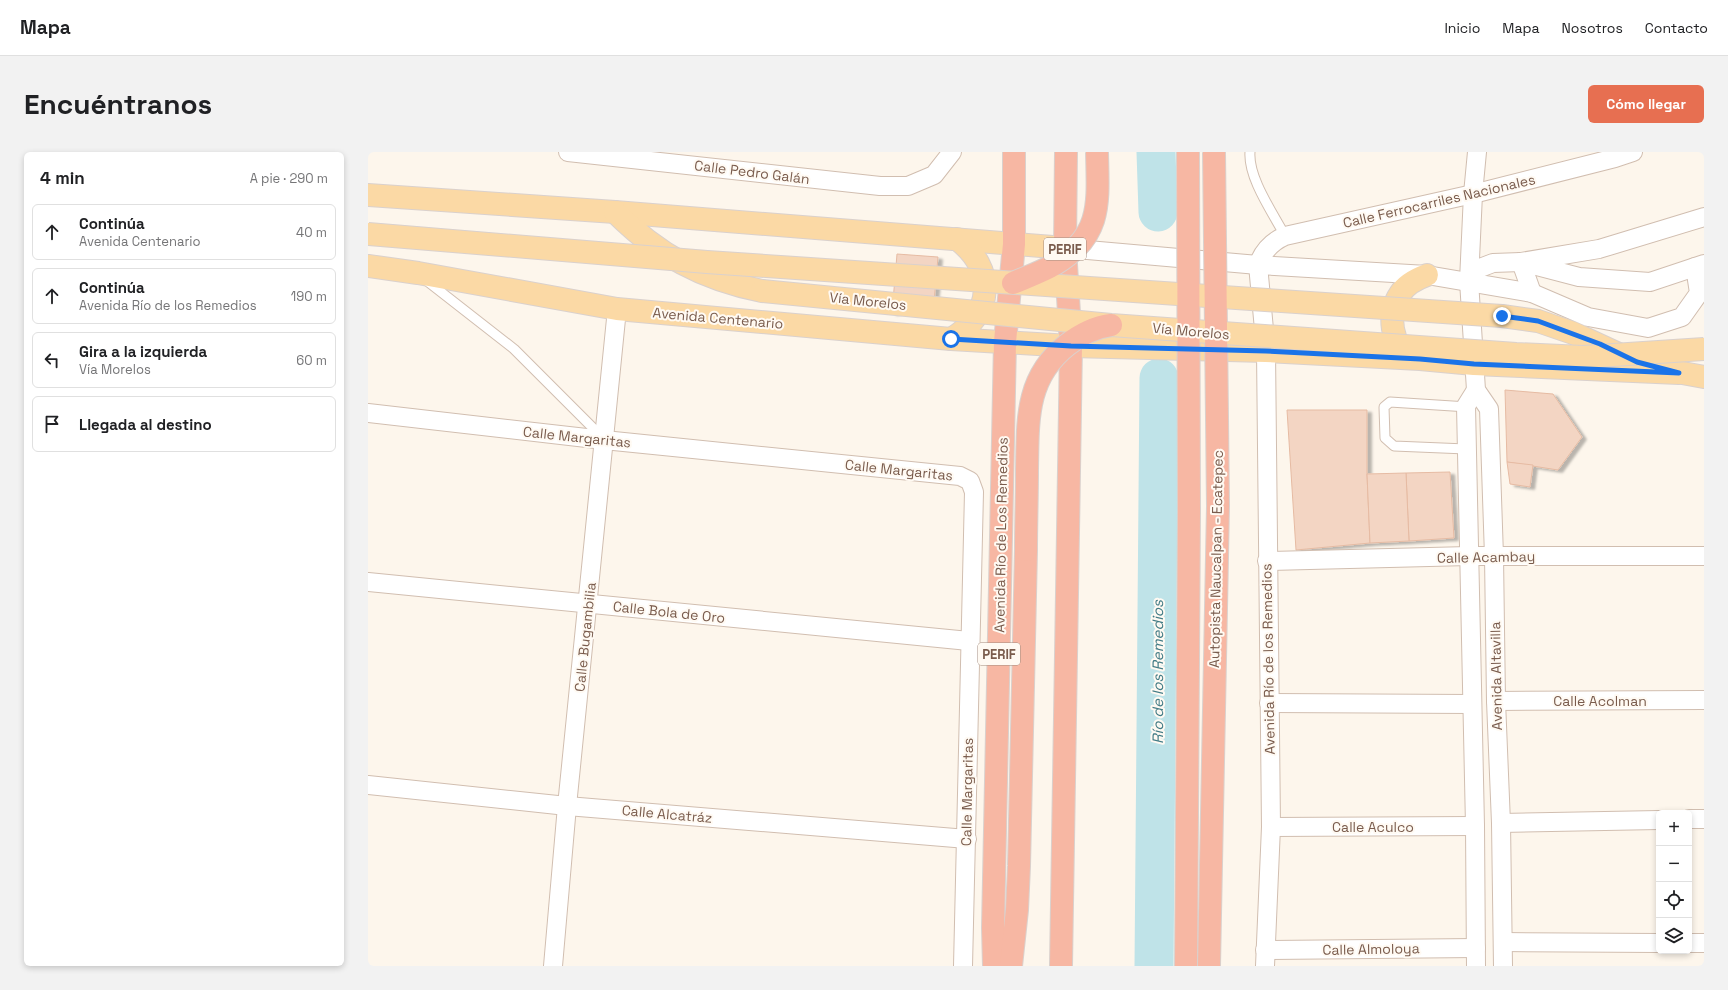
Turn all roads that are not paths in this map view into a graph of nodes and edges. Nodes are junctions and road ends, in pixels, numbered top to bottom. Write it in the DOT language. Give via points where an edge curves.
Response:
graph roads {
  1 [pos="568,152"];
  2 [pos="952,152"];
  3 [pos="1014,152"];
  4 [pos="1066,152"];
  5 [pos="1097,152"];
  6 [pos="1188,152"];
  7 [pos="1214,152"];
  8 [pos="1250,152"];
  9 [pos="1477,152"];
  10 [pos="1632,152"];
  11 [pos="678,157"];
  12 [pos="1473,194"];
  13 [pos="368,195"];
  14 [pos="615,212"];
  15 [pos="1704,217"];
  16 [pos="368,234"];
  17 [pos="1285,236"];
  18 [pos="957,239"];
  19 [pos="1014,244"];
  20 [pos="1065,248"];
  21 [pos="1521,262"];
  22 [pos="1258,265"];
  23 [pos="1700,265"];
  24 [pos="368,266"];
  25 [pos="418,274"];
  26 [pos="1427,274"];
  27 [pos="1469,281"];
  28 [pos="1013,282"];
  29 [pos="1532,293"];
  30 [pos="617,309"];
  31 [pos="1111,325"];
  32 [pos="1014,332"];
  33 [pos="1062,335"];
  34 [pos="951,339"];
  35 [pos="1704,350"];
  36 [pos="1266,351"];
  37 [pos="1420,359"];
  38 [pos="1474,364"];
  39 [pos="1679,373"];
  40 [pos="1704,377"];
  41 [pos="1476,390"];
  42 [pos="1466,406"];
  43 [pos="1489,408"];
  44 [pos="368,413"];
  45 [pos="604,440"];
  46 [pos="1466,449"];
  47 [pos="1469,556"];
  48 [pos="1494,556"];
  49 [pos="1704,556"];
  50 [pos="1267,561"];
  51 [pos="368,582"];
  52 [pos="588,604"];
  53 [pos="969,641"];
  54 [pos="1704,700"];
  55 [pos="1496,701"];
  56 [pos="1269,703"];
  57 [pos="1472,704"];
  58 [pos="368,785"];
  59 [pos="567,806"];
  60 [pos="1692,819"];
  61 [pos="1704,819"];
  62 [pos="1656,820"];
  63 [pos="1502,823"];
  64 [pos="1475,826"];
  65 [pos="1271,827"];
  66 [pos="967,840"];
  67 [pos="1503,942"];
  68 [pos="1656,943"];
  69 [pos="1692,943"];
  70 [pos="1704,943"];
  71 [pos="1476,948"];
  72 [pos="1265,958"];
  73 [pos="553,966"];
  74 [pos="963,966"];
  75 [pos="994,966"];
  76 [pos="1010,966"];
  77 [pos="1061,966"];
  78 [pos="1186,966"];
  79 [pos="1209,966"];
  80 [pos="1476,966"];
  81 [pos="1503,966"];
  1 -- 11 [label="street, Calle Pedro Galán"];
  2 -- 11 [label="street, Calle Pedro Galán" via="934,175 908,186 880,186"];
  3 -- 19 [label="highway, Avenida Río de Los Remedios / PERIF"];
  4 -- 20 [label="highway, PERIF"];
  5 -- 28 [label="highway, bridge" via="1098,200 1094,221 1084,240 1071,254 1054,265"];
  6 -- 78 [label="highway, Autopista Naucalpan - Ecatepec, bridge"];
  7 -- 79 [label="highway, Autopista Naucalpan - Ecatepec, bridge" via="1218,506"];
  8 -- 17 [label="lane" via="1249,163 1253,176"];
  9 -- 12 [label="street"];
  10 -- 12 [label="street, Calle Ferrocarriles Nacionales"];
  12 -- 17 [label="street, Calle Ferrocarriles Nacionales"];
  12 -- 27 [label="street"];
  13 -- 14 [label="main road"];
  14 -- 18 [label="main road"];
  14 -- 31 [label="main road, Vía Morelos, bridge" via="651,245 682,264 738,286 762,291"];
  15 -- 21 [label="street" via="1599,250"];
  16 -- 28 [label="main road, bridge" via="707,262"];
  17 -- 22 [label="street, Calle Ferrocarriles Nacionales" via="1271,245"];
  18 -- 19 [label="main road"];
  18 -- 34 [label="main road" via="978,261 985,290 978,314 967,328"];
  19 -- 20 [label="main road"];
  19 -- 32 [label="highway, Avenida Río de Los Remedios / PERIF"];
  20 -- 22 [label="street"];
  20 -- 33 [label="highway, PERIF"];
  21 -- 23 [label="street" via="1579,277 1650,282"];
  21 -- 27 [label="street" via="1493,263 1480,268"];
  21 -- 29 [label="street"];
  22 -- 26 [label="street"];
  22 -- 36 [label="street, Avenida Río de los Remedios"];
  23 -- 29 [label="street" via="1699,294 1682,317 1648,328 1588,317"];
  24 -- 25 [label="main road, Avenida Centenario"];
  25 -- 30 [label="main road, Avenida Centenario"];
  25 -- 45 [label="lane" via="514,349"];
  26 -- 27 [label="street"];
  26 -- 37 [label="main road" via="1412,282 1400,294 1392,316 1396,339 1402,349 1411,357"];
  27 -- 29 [label="street"];
  27 -- 38 [label="street"];
  28 -- 39 [label="main road, bridge" via="1502,316 1538,321 1600,344 1637,362"];
  30 -- 34 [label="main road, Avenida Centenario"];
  30 -- 45 [label="street, Calle Bugambilia"];
  31 -- 35 [label="main road, Vía Morelos, bridge" via="1568,356"];
  31 -- 76 [label="highway, bridge" via="1085,333 1060,350 1040,377 1028,420 1019,866"];
  32 -- 33 [label="main road, Avenida Centenario"];
  32 -- 34 [label="main road, Avenida Centenario"];
  32 -- 75 [label="highway, Avenida Río de Los Remedios / PERIF" via="993,928"];
  33 -- 36 [label="main road"];
  33 -- 77 [label="highway, PERIF"];
  36 -- 37 [label="main road"];
  36 -- 50 [label="street, Avenida Río de los Remedios"];
  37 -- 38 [label="main road"];
  38 -- 39 [label="main road"];
  38 -- 41 [label="street"];
  39 -- 40 [label="main road"];
  41 -- 42 [label="street"];
  41 -- 43 [label="street"];
  42 -- 43 [label="lane"];
  42 -- 46 [label="street, Avenida Altavilla"];
  42 -- 46 [label="lane" via="1390,402 1384,407 1383,412 1385,438 1394,446"];
  43 -- 48 [label="street, Avenida Altavilla"];
  44 -- 45 [label="street, Calle Margaritas"];
  45 -- 52 [label="street, Calle Bugambilia"];
  45 -- 53 [label="street, Calle Margaritas" via="966,478 974,492"];
  46 -- 47 [label="street, Avenida Altavilla"];
  47 -- 48 [label="street, Calle Acambay"];
  47 -- 50 [label="street, Calle Acambay"];
  47 -- 57 [label="street, Avenida Altavilla"];
  48 -- 49 [label="street, Calle Acambay"];
  48 -- 55 [label="street, Avenida Altavilla"];
  50 -- 56 [label="street, Avenida Río de los Remedios"];
  51 -- 52 [label="street, Calle Bola de Oro"];
  52 -- 53 [label="street, Calle Bola de Oro"];
  52 -- 59 [label="street, Calle Bugambilia"];
  53 -- 66 [label="street, Calle Margaritas"];
  54 -- 55 [label="street, Calle Acolman"];
  55 -- 63 [label="street, Avenida Altavilla"];
  56 -- 57 [label="street"];
  56 -- 65 [label="street, Avenida Río de los Remedios"];
  57 -- 64 [label="street, Avenida Altavilla"];
  58 -- 59 [label="street, Calle Alcatráz"];
  59 -- 66 [label="street, Calle Alcatráz"];
  59 -- 73 [label="street, Calle Bugambilia"];
  60 -- 61 [label="street"];
  62 -- 63 [label="street"];
  63 -- 67 [label="street, Avenida Altavilla"];
  64 -- 65 [label="street, Calle Aculco"];
  64 -- 71 [label="street, Avenida Altavilla"];
  65 -- 72 [label="street, Avenida Río de los Remedios"];
  66 -- 74 [label="street, Calle Margaritas"];
  67 -- 68 [label="street"];
  67 -- 81 [label="street, Avenida Altavilla"];
  69 -- 70 [label="street"];
  71 -- 72 [label="street, Calle Almoloya"];
  71 -- 80 [label="street, Avenida Altavilla"];
}
